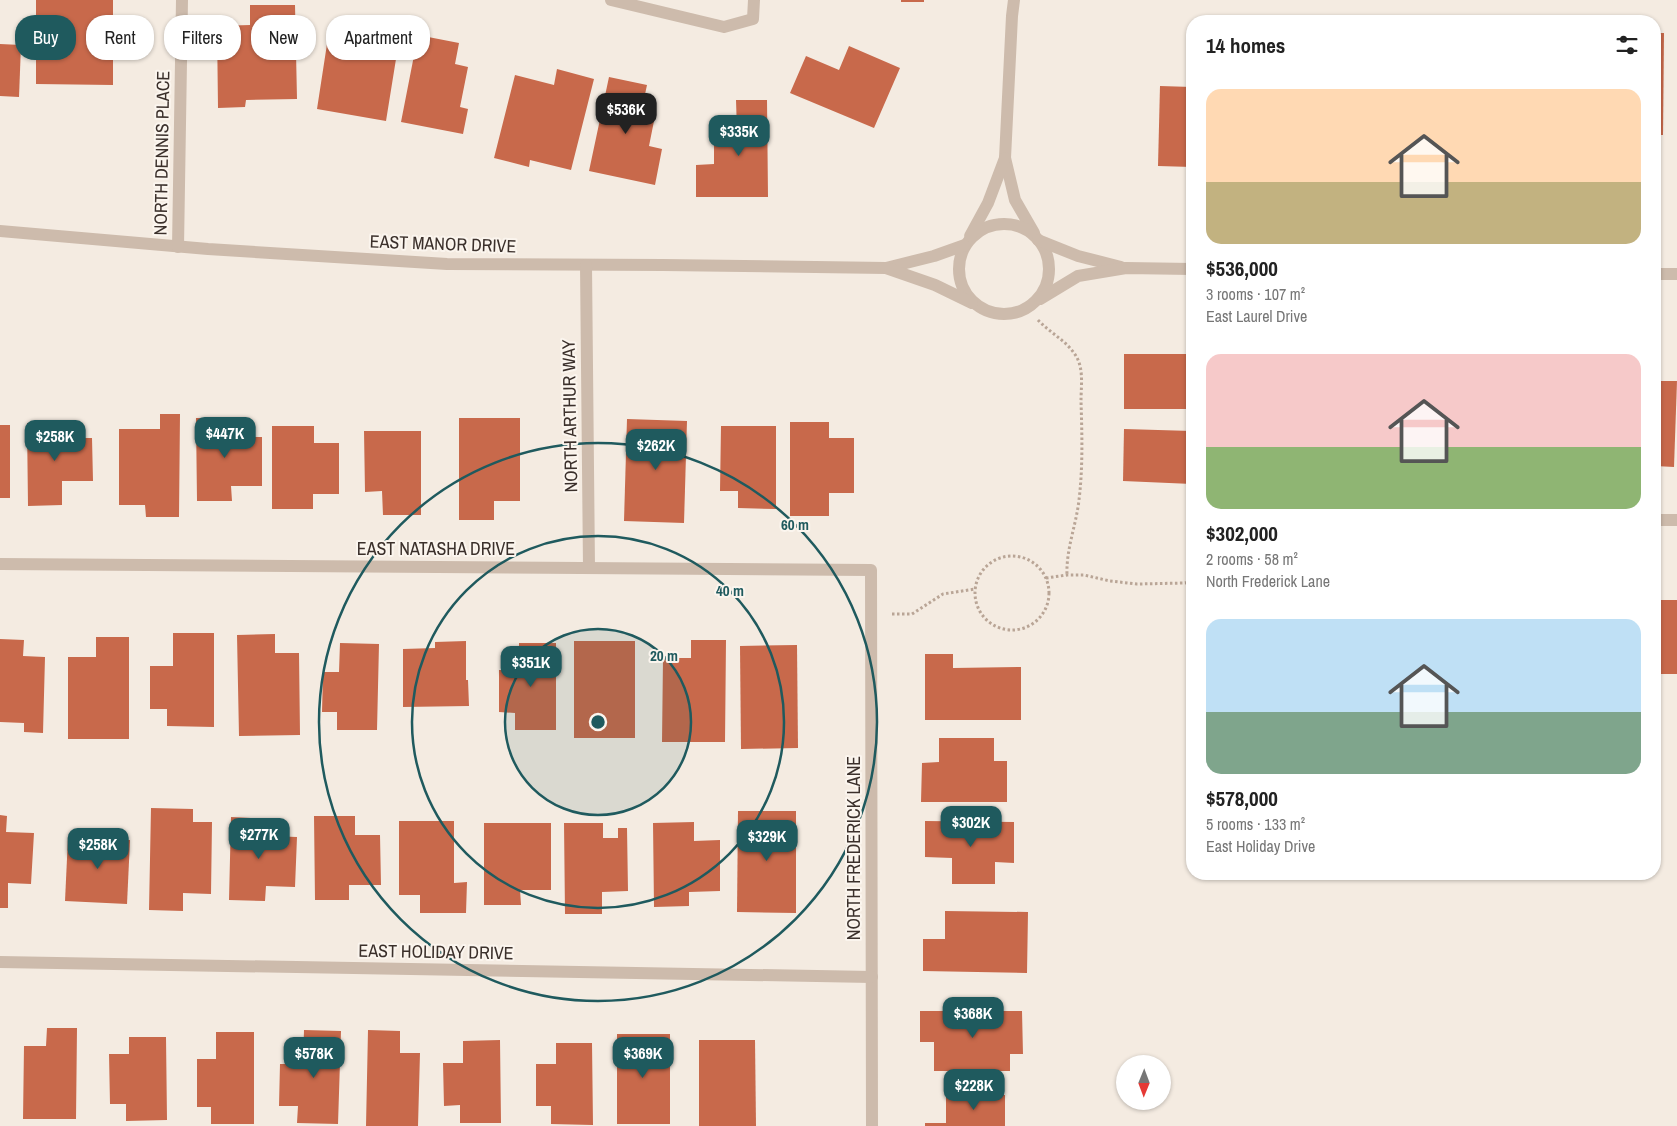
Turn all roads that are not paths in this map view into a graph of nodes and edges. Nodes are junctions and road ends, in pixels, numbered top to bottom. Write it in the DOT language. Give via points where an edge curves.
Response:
graph roads {
  1 [pos="182,0"];
  2 [pos="611,0"];
  3 [pos="754,0"];
  4 [pos="1014,0"];
  5 [pos="1005,158"];
  6 [pos="0,231"];
  7 [pos="1037,238"];
  8 [pos="966,243"];
  9 [pos="178,247"];
  10 [pos="586,265"];
  11 [pos="886,268"];
  12 [pos="1126,268"];
  13 [pos="1186,270"];
  14 [pos="1661,274"];
  15 [pos="1677,274"];
  16 [pos="1037,301"];
  17 [pos="975,304"];
  18 [pos="1661,520"];
  19 [pos="1677,520"];
  20 [pos="0,564"];
  21 [pos="589,568"];
  22 [pos="871,570"];
  23 [pos="0,962"];
  24 [pos="872,976"];
  25 [pos="872,1126"];
  1 -- 9 [label="street, NORTH DENNIS PLACE"];
  2 -- 3 [label="street" via="724,27 753,19"];
  4 -- 5 [label="street"];
  5 -- 7 [label="street" via="1015,200"];
  5 -- 8 [label="street" via="988,203"];
  6 -- 9 [label="street, EAST MANOR DRIVE"];
  7 -- 8 [label="street" via="1024,228 994,225 979,230"];
  7 -- 12 [label="street" via="1078,256"];
  7 -- 16 [label="street" via="1049,262 1049,276"];
  8 -- 11 [label="street, EAST MANOR DRIVE" via="934,256"];
  8 -- 17 [label="street" via="958,267 960,281 965,294"];
  9 -- 10 [label="street, EAST MANOR DRIVE" via="447,264"];
  10 -- 11 [label="street, EAST MANOR DRIVE"];
  10 -- 21 [label="street, NORTH ARTHUR WAY"];
  11 -- 17 [label="street, EAST MANOR DRIVE" via="935,285"];
  12 -- 13 [label="street"];
  12 -- 16 [label="street" via="1078,276"];
  14 -- 15 [label="street"];
  16 -- 17 [label="street" via="1026,309 1000,315"];
  18 -- 19 [label="street"];
  20 -- 21 [label="street, EAST NATASHA DRIVE"];
  21 -- 22 [label="street, EAST NATASHA DRIVE"];
  22 -- 24 [label="street, NORTH FREDERICK LANE"];
  23 -- 24 [label="street, EAST HOLIDAY DRIVE"];
  24 -- 25 [label="street, NORTH FREDERICK LANE"];
}
